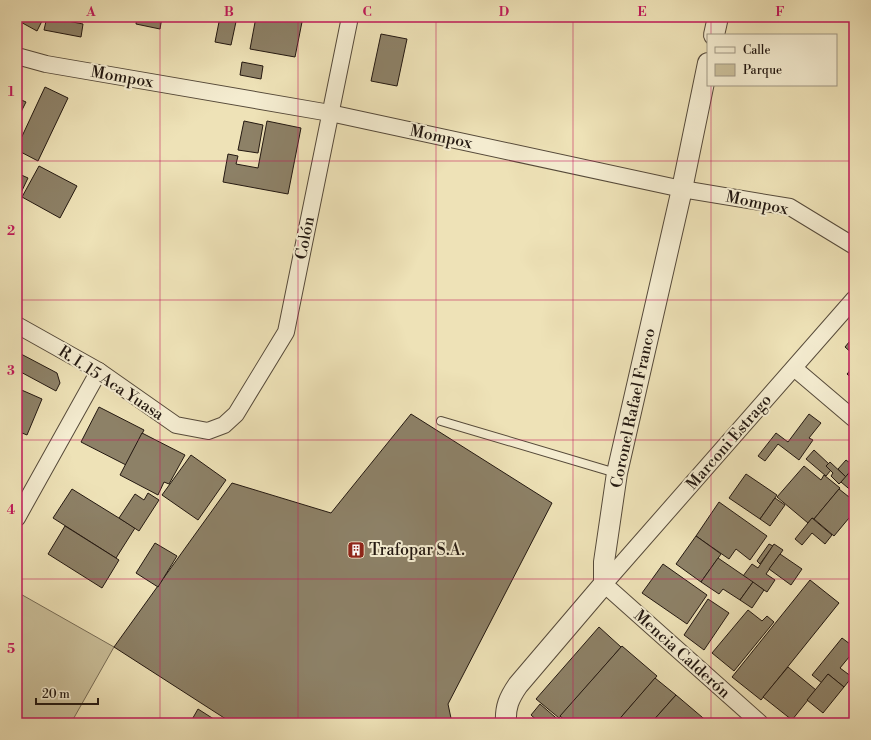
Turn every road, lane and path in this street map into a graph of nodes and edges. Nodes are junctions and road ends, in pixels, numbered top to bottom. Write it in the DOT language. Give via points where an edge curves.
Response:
graph roads {
  1 [pos="350,17"];
  2 [pos="718,17"];
  3 [pos="714,34"];
  4 [pos="17,56"];
  5 [pos="707,68"];
  6 [pos="330,113"];
  7 [pos="682,189"];
  8 [pos="854,246"];
  9 [pos="854,299"];
  10 [pos="17,325"];
  11 [pos="794,368"];
  12 [pos="99,371"];
  13 [pos="854,420"];
  14 [pos="441,421"];
  15 [pos="208,430"];
  16 [pos="617,473"];
  17 [pos="17,518"];
  18 [pos="604,584"];
  19 [pos="506,723"];
  20 [pos="760,723"];
  1 -- 6 [label="street, Colón"];
  2 -- 3 [label="street"];
  4 -- 6 [label="street, Mompox" via="46,64"];
  5 -- 7 [label="street, Coronel Rafael Franco"];
  6 -- 7 [label="street, Mompox"];
  6 -- 15 [label="street, Colón" via="286,332 236,414 224,425"];
  7 -- 8 [label="street, Mompox" via="790,207"];
  7 -- 16 [label="street, Coronel Rafael Franco"];
  9 -- 11 [label="street, Marconi Estrago"];
  10 -- 12 [label="street, R. I. 15 Aca Yuasa"];
  11 -- 13 [label="street"];
  11 -- 18 [label="street, Marconi Estrago"];
  12 -- 15 [label="street, R. I. 15 Aca Yuasa" via="176,425"];
  12 -- 17 [label="street"];
  14 -- 16 [label="lane"];
  16 -- 18 [label="street, Coronel Rafael Franco" via="604,562"];
  18 -- 19 [label="street" via="518,685 509,699"];
  18 -- 20 [label="street, Mencia Calderón"];
}
